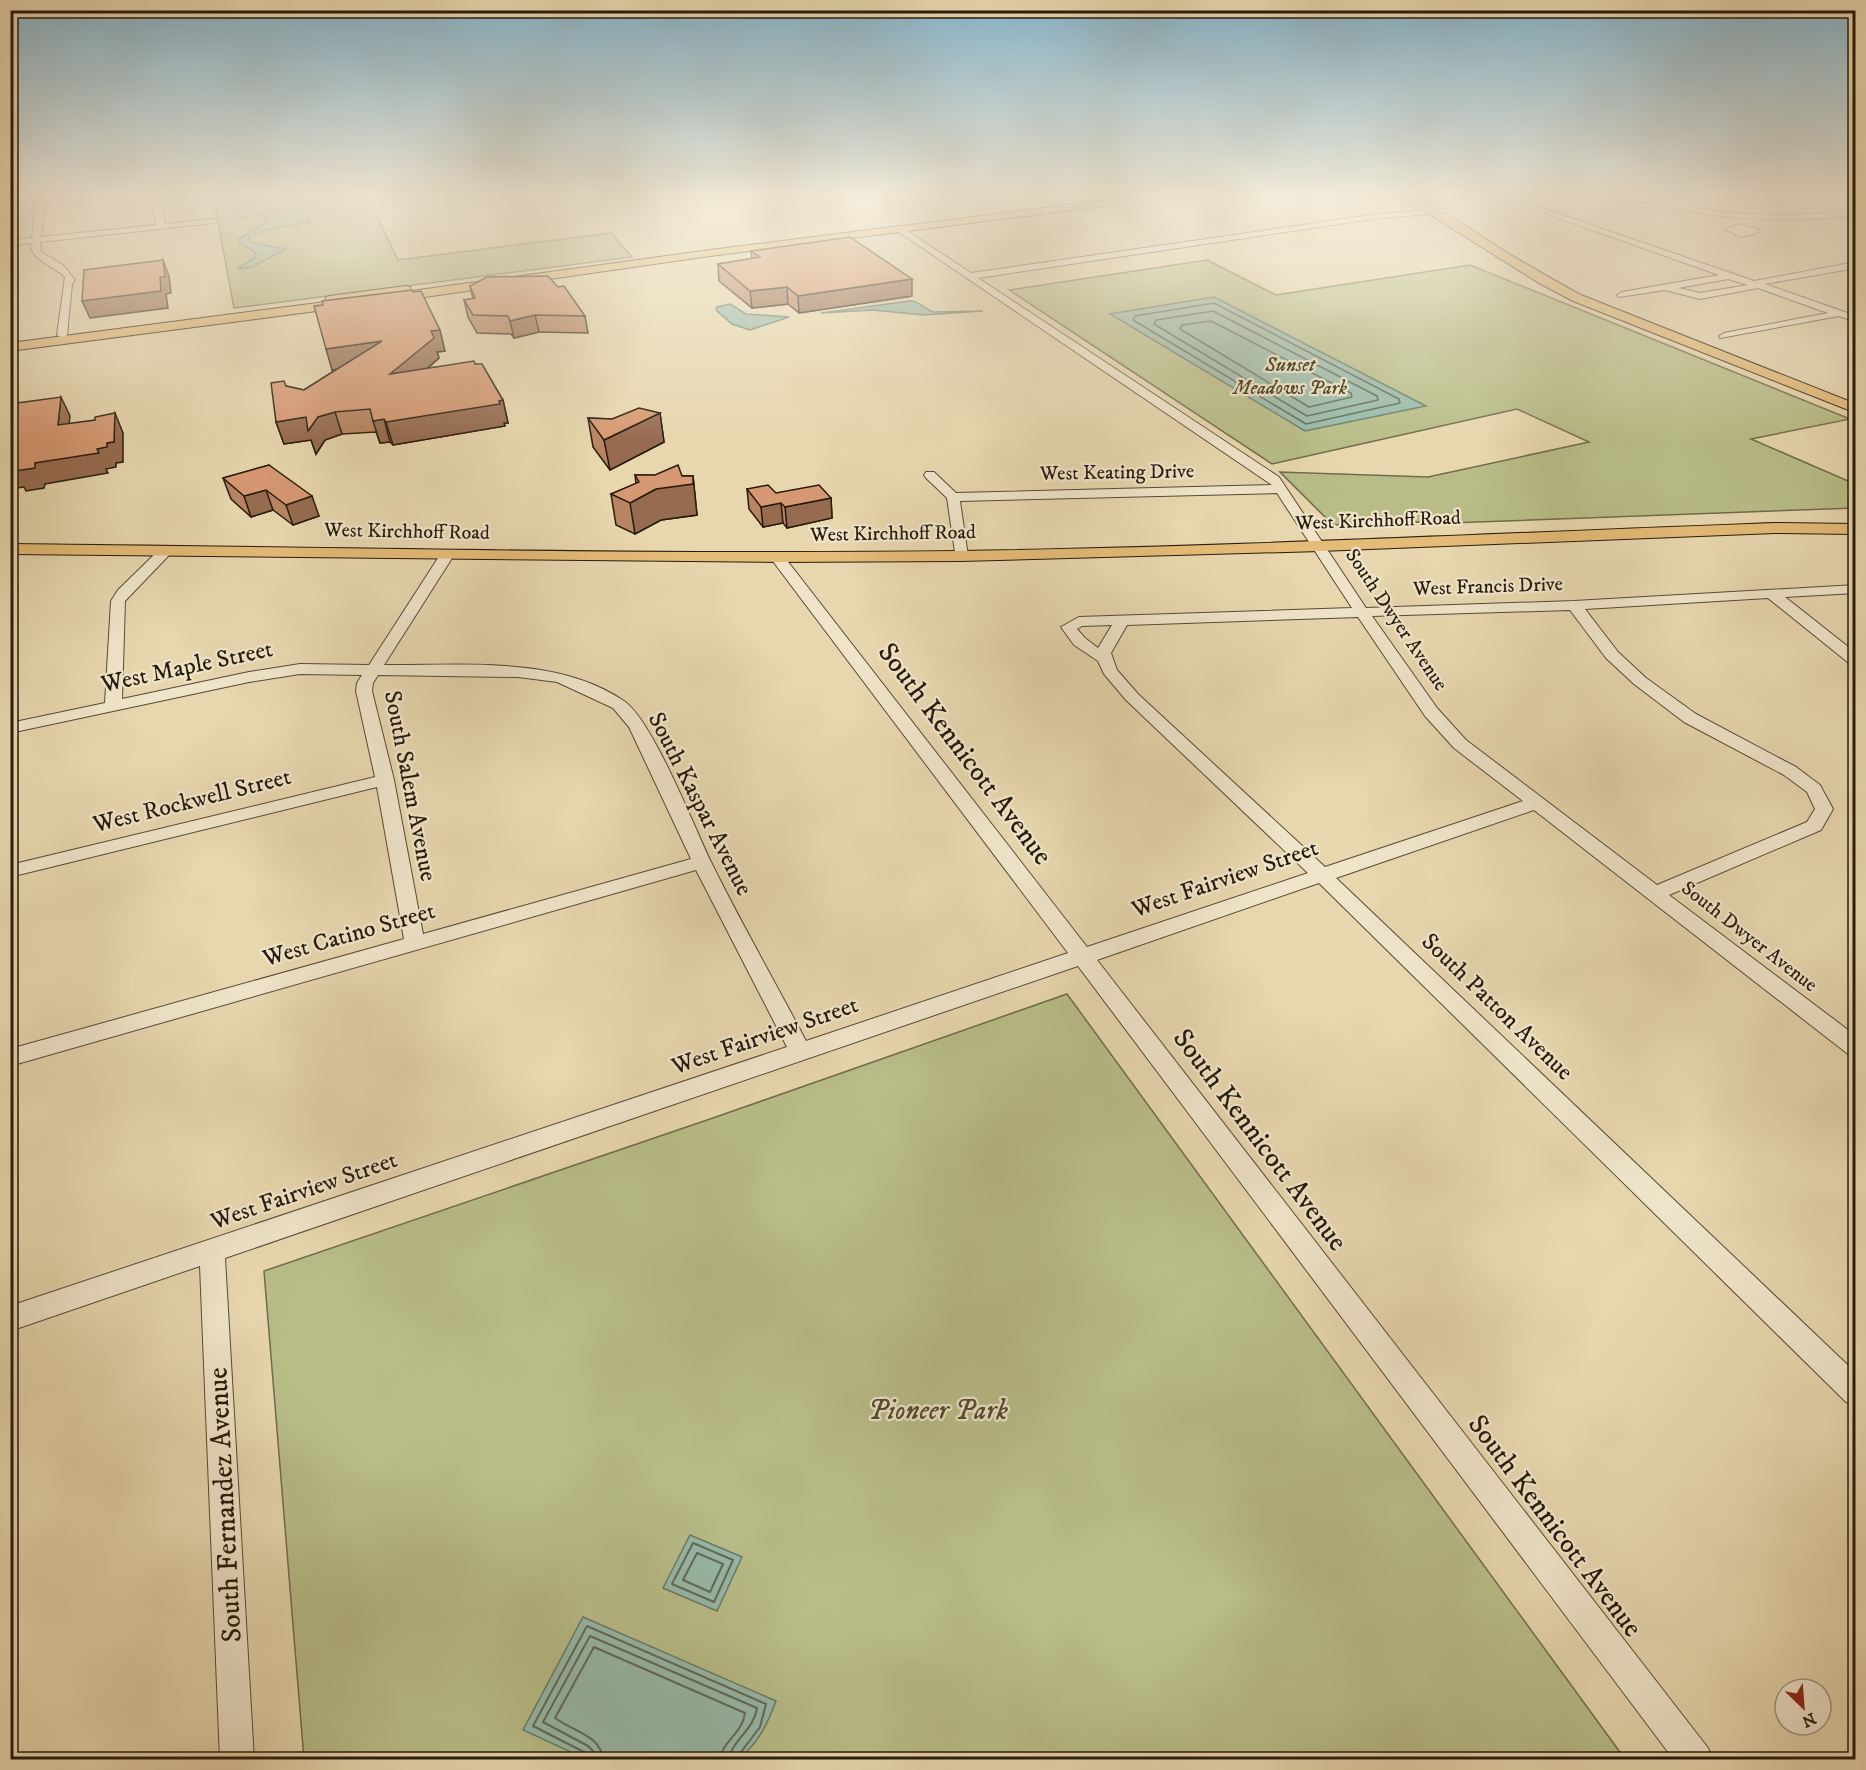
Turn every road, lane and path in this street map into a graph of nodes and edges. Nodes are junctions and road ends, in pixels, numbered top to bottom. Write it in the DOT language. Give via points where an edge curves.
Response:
graph roads {
  1 [pos="69,278"];
  2 [pos="499,278"];
  3 [pos="536,278"];
  4 [pos="971,278"];
  5 [pos="1539,278"];
  6 [pos="1557,278"];
  7 [pos="1721,278"];
  8 [pos="1736,278"];
  9 [pos="1791,278"];
  10 [pos="1756,284"];
  11 [pos="1664,287"];
  12 [pos="1622,295"];
  13 [pos="1840,313"];
  14 [pos="1856,319"];
  15 [pos="62,335"];
  16 [pos="1724,336"];
  17 [pos="10,342"];
  18 [pos="10,347"];
  19 [pos="1856,401"];
  20 [pos="1856,409"];
  21 [pos="930,475"];
  22 [pos="1283,489"];
  23 [pos="953,497"];
  24 [pos="1856,520"];
  25 [pos="1775,528"];
  26 [pos="1856,528"];
  27 [pos="1320,546"];
  28 [pos="10,549"];
  29 [pos="166,551"];
  30 [pos="447,555"];
  31 [pos="961,556"];
  32 [pos="777,557"];
  33 [pos="1856,589"];
  34 [pos="1773,595"];
  35 [pos="1574,605"];
  36 [pos="1361,611"];
  37 [pos="1122,621"];
  38 [pos="1105,658"];
  39 [pos="1856,661"];
  40 [pos="375,669"];
  41 [pos="112,707"];
  42 [pos="10,728"];
  43 [pos="385,780"];
  44 [pos="1536,803"];
  45 [pos="702,862"];
  46 [pos="10,871"];
  47 [pos="1321,874"];
  48 [pos="1655,893"];
  49 [pos="415,943"];
  50 [pos="1082,956"];
  51 [pos="1856,1048"];
  52 [pos="801,1053"];
  53 [pos="10,1058"];
  54 [pos="212,1250"];
  55 [pos="10,1319"];
  56 [pos="1856,1392"];
  57 [pos="237,1760"];
  58 [pos="1696,1760"];
  1 -- 15 [label="street"];
  2 -- 15 [label="main road"];
  3 -- 18 [label="main road"];
  4 -- 22 [label="street, South Dwyer Avenue" via="1267,474"];
  5 -- 20 [label="main road" via="1577,298"];
  6 -- 19 [label="main road" via="1588,295"];
  7 -- 11 [label="street"];
  8 -- 10 [label="street"];
  9 -- 10 [label="street"];
  10 -- 11 [label="street" via="1700,296"];
  10 -- 13 [label="street"];
  11 -- 12 [label="street"];
  13 -- 14 [label="street"];
  13 -- 16 [label="street"];
  15 -- 17 [label="main road"];
  21 -- 23 [label="street"];
  22 -- 23 [label="street, West Keating Drive"];
  22 -- 27 [label="street, South Dwyer Avenue"];
  23 -- 31 [label="street"];
  24 -- 25 [label="main road, West Kirchhoff Road"];
  25 -- 26 [label="main road, West Kirchhoff Road"];
  25 -- 27 [label="main road, West Kirchhoff Road"];
  27 -- 31 [label="main road, West Kirchhoff Road"];
  27 -- 36 [label="street, South Dwyer Avenue"];
  28 -- 29 [label="main road, West Kirchhoff Road"];
  29 -- 30 [label="main road, West Kirchhoff Road"];
  29 -- 41 [label="street" via="118,601"];
  30 -- 32 [label="main road, West Kirchhoff Road"];
  30 -- 40 [label="street, South Salem Avenue"];
  31 -- 32 [label="main road, West Kirchhoff Road"];
  32 -- 50 [label="street, South Kennicott Avenue"];
  33 -- 34 [label="street, West Francis Drive"];
  34 -- 35 [label="street, West Francis Drive"];
  34 -- 39 [label="street"];
  35 -- 36 [label="street, West Francis Drive"];
  35 -- 48 [label="street" via="1612,655 1640,681 1690,718 1790,771 1814,789 1824,809 1814,826"];
  36 -- 37 [label="street, West Francis Drive"];
  36 -- 44 [label="street, South Dwyer Avenue" via="1431,712 1460,744"];
  37 -- 38 [label="street" via="1103,653"];
  37 -- 38 [label="street, South Patton Avenue" via="1079,622 1069,627 1081,644"];
  38 -- 47 [label="street, South Patton Avenue" via="1110,671 1132,697"];
  40 -- 41 [label="street, West Maple Street" via="285,671"];
  40 -- 43 [label="street, South Salem Avenue" via="364,692"];
  40 -- 45 [label="street, South Kaspar Avenue" via="518,672 560,678 619,705 637,725"];
  41 -- 42 [label="street, West Maple Street"];
  43 -- 46 [label="street, West Rockwell Street"];
  43 -- 49 [label="street, South Salem Avenue"];
  44 -- 47 [label="street, West Fairview Street"];
  44 -- 48 [label="street, South Dwyer Avenue"];
  45 -- 49 [label="street, West Catino Street"];
  45 -- 52 [label="street, South Kaspar Avenue"];
  47 -- 50 [label="street, West Fairview Street"];
  47 -- 56 [label="street, South Patton Avenue"];
  48 -- 51 [label="street, South Dwyer Avenue"];
  49 -- 53 [label="street, West Catino Street"];
  50 -- 52 [label="street, West Fairview Street"];
  50 -- 58 [label="street, South Kennicott Avenue"];
  52 -- 54 [label="street, West Fairview Street"];
  54 -- 55 [label="street, West Fairview Street"];
  54 -- 57 [label="street, South Fernandez Avenue"];
}
